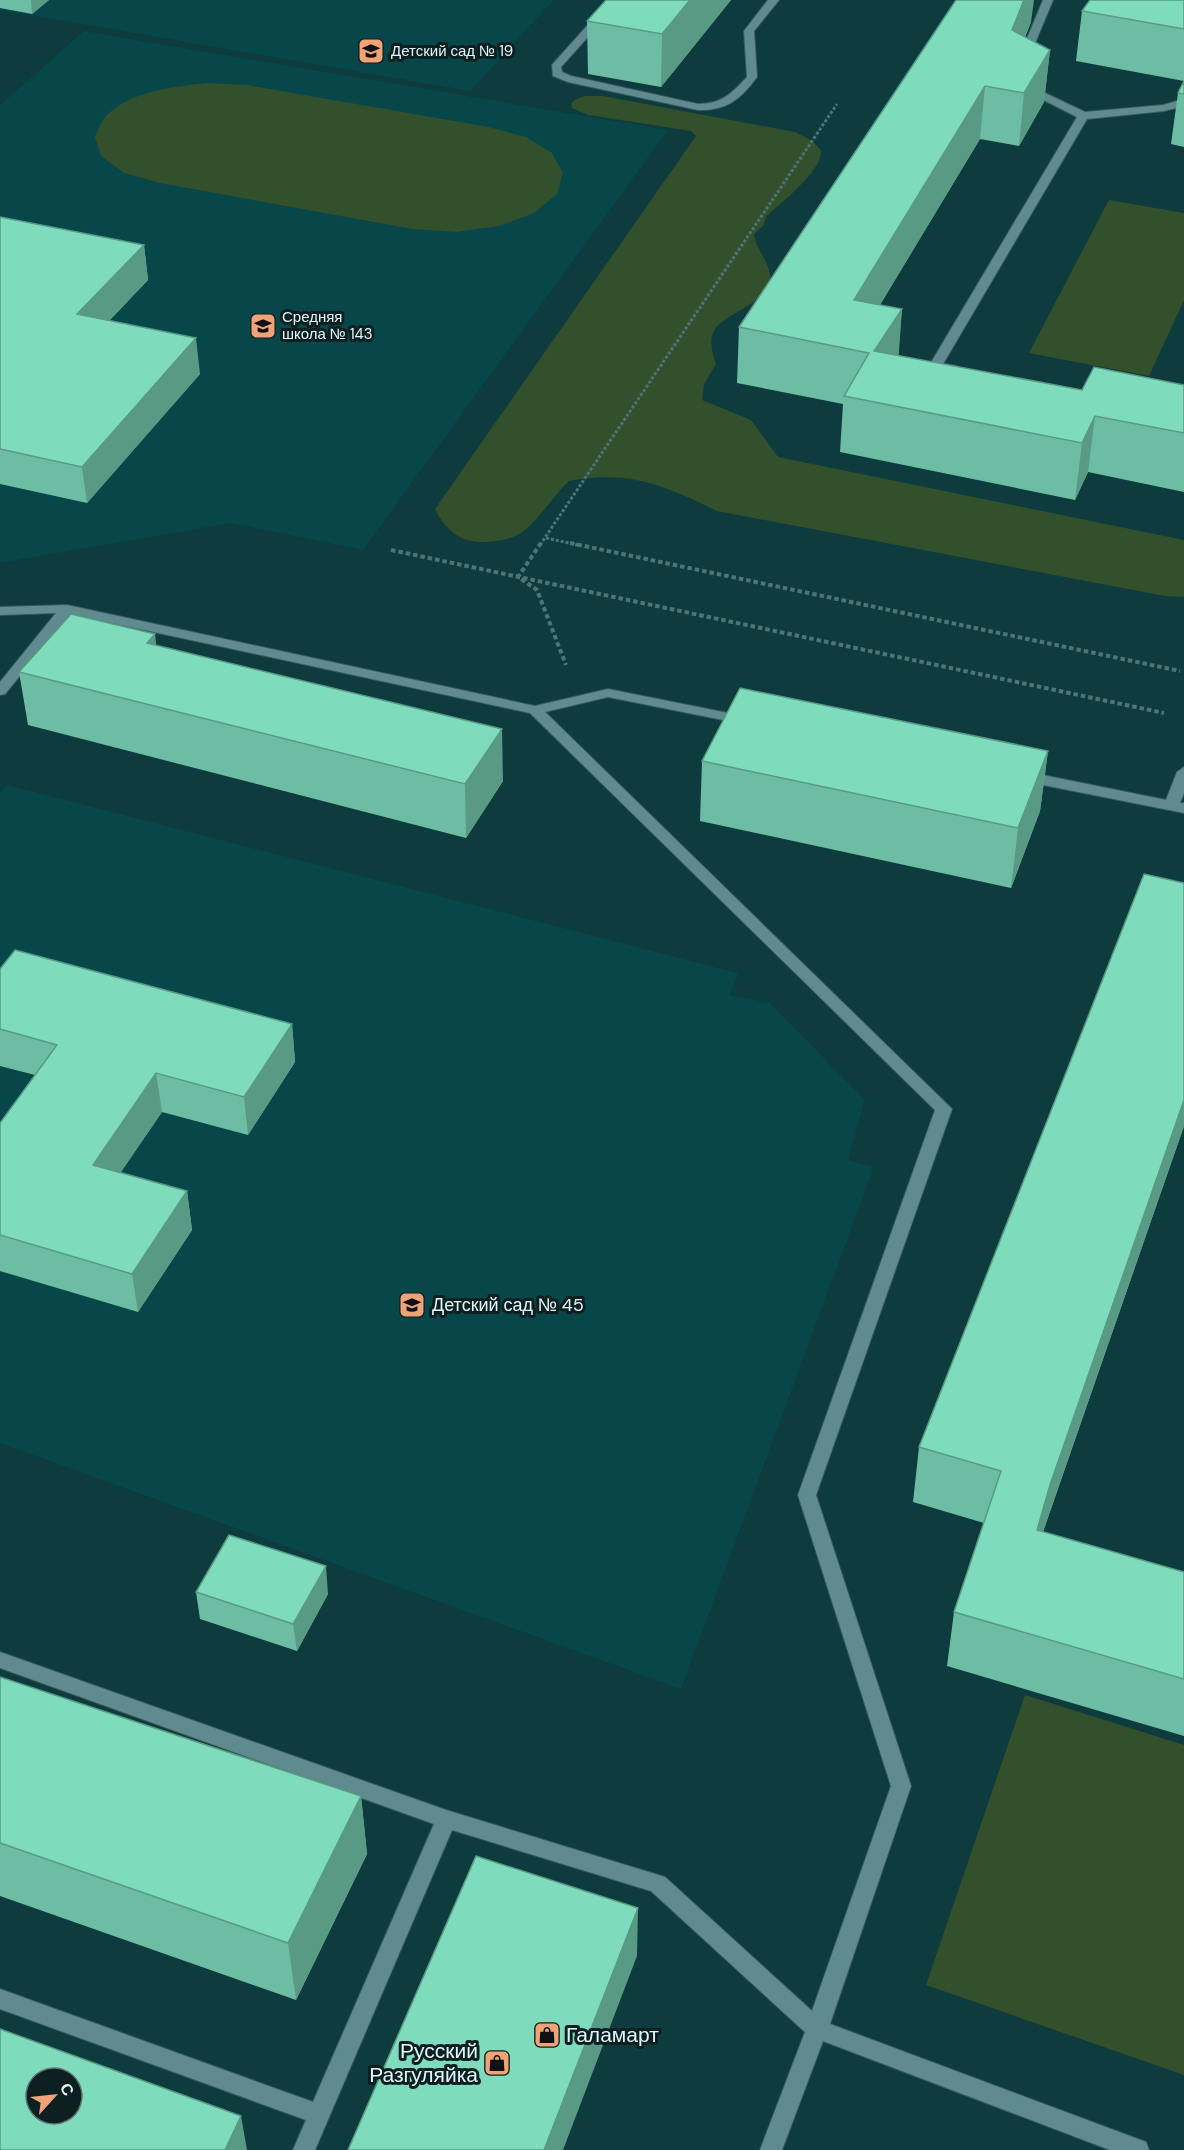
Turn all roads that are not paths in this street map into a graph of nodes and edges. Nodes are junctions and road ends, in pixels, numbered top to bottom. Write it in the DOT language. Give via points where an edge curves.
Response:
graph roads {
  1 [pos="616,0"];
  2 [pos="774,0"];
  3 [pos="1048,0"];
  4 [pos="1184,102"];
  5 [pos="1083,116"];
  6 [pos="969,373"];
  7 [pos="67,609"];
  8 [pos="0,611"];
  9 [pos="0,691"];
  10 [pos="535,710"];
  11 [pos="761,724"];
  12 [pos="1184,772"];
  13 [pos="1007,773"];
  14 [pos="1178,807"];
  15 [pos="0,1660"];
  16 [pos="446,1819"];
  17 [pos="0,1999"];
  18 [pos="817,2029"];
  19 [pos="320,2115"];
  20 [pos="304,2150"];
  21 [pos="771,2150"];
  22 [pos="1138,2150"];
  1 -- 2 [label="lane" via="556,67 557,74 717,109 730,102 752,77 749,31"];
  3 -- 5 [label="lane" via="1016,76"];
  4 -- 5 [label="lane" via="1164,108"];
  5 -- 6 [label="lane" via="935,366"];
  7 -- 8 [label="lane"];
  7 -- 9 [label="lane"];
  7 -- 10 [label="lane"];
  10 -- 11 [label="lane" via="608,693"];
  10 -- 18 [label="lane" via="944,1109 807,1495 901,1786"];
  12 -- 14 [label="lane"];
  13 -- 14 [label="lane"];
  15 -- 16 [label="lane"];
  16 -- 18 [label="lane" via="658,1884"];
  16 -- 19 [label="lane"];
  17 -- 19 [label="lane"];
  18 -- 21 [label="lane"];
  18 -- 22 [label="lane"];
  19 -- 20 [label="lane"];
}
